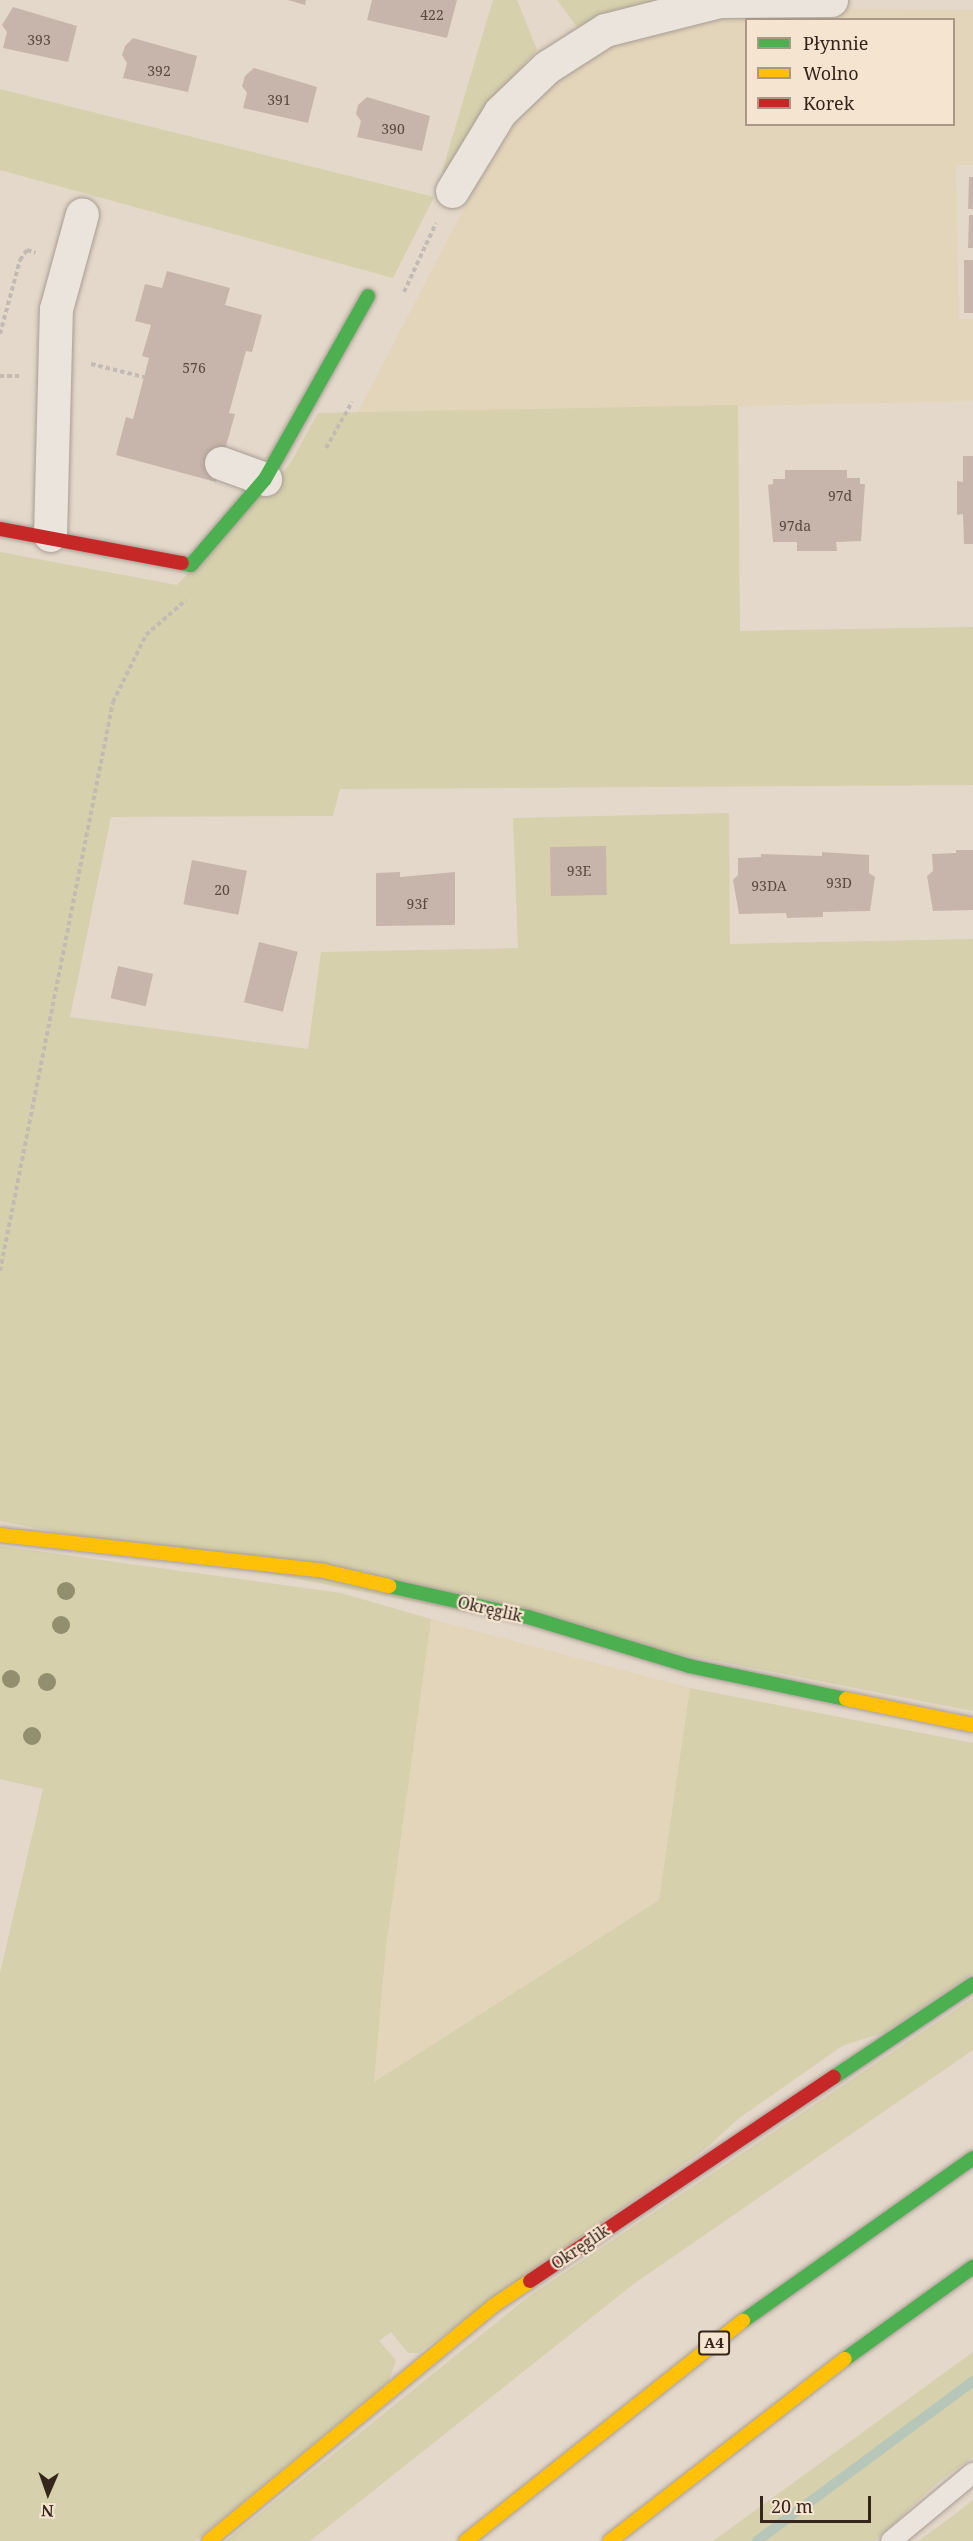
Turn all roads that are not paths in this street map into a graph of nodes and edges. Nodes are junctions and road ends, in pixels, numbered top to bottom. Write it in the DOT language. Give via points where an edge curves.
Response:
graph roads {
  1 [pos="831,0"];
  2 [pos="452,191"];
  3 [pos="82,214"];
  4 [pos="368,297"];
  5 [pos="222,463"];
  6 [pos="265,479"];
  7 [pos="0,529"];
  8 [pos="50,535"];
  9 [pos="0,1535"];
  10 [pos="973,1725"];
  11 [pos="973,1984"];
  12 [pos="973,2158"];
  13 [pos="973,2267"];
  14 [pos="973,2473"];
  15 [pos="209,2541"];
  16 [pos="466,2541"];
  17 [pos="610,2541"];
  18 [pos="891,2541"];
  1 -- 2 [label="street" via="720,1 605,30 547,67 500,112"];
  3 -- 8 [label="street" via="56,309"];
  4 -- 6 [label="main road"];
  5 -- 6 [label="street"];
  6 -- 8 [label="main road" via="191,565"];
  7 -- 8 [label="main road"];
  9 -- 10 [label="main road, Okręglik" via="324,1570 528,1617 689,1666"];
  11 -- 15 [label="main road, Okręglik" via="493,2306"];
  12 -- 16 [label="main road, A4" via="728,2332"];
  13 -- 17 [label="main road" via="785,2402"];
  14 -- 18 [label="lane"];
}
